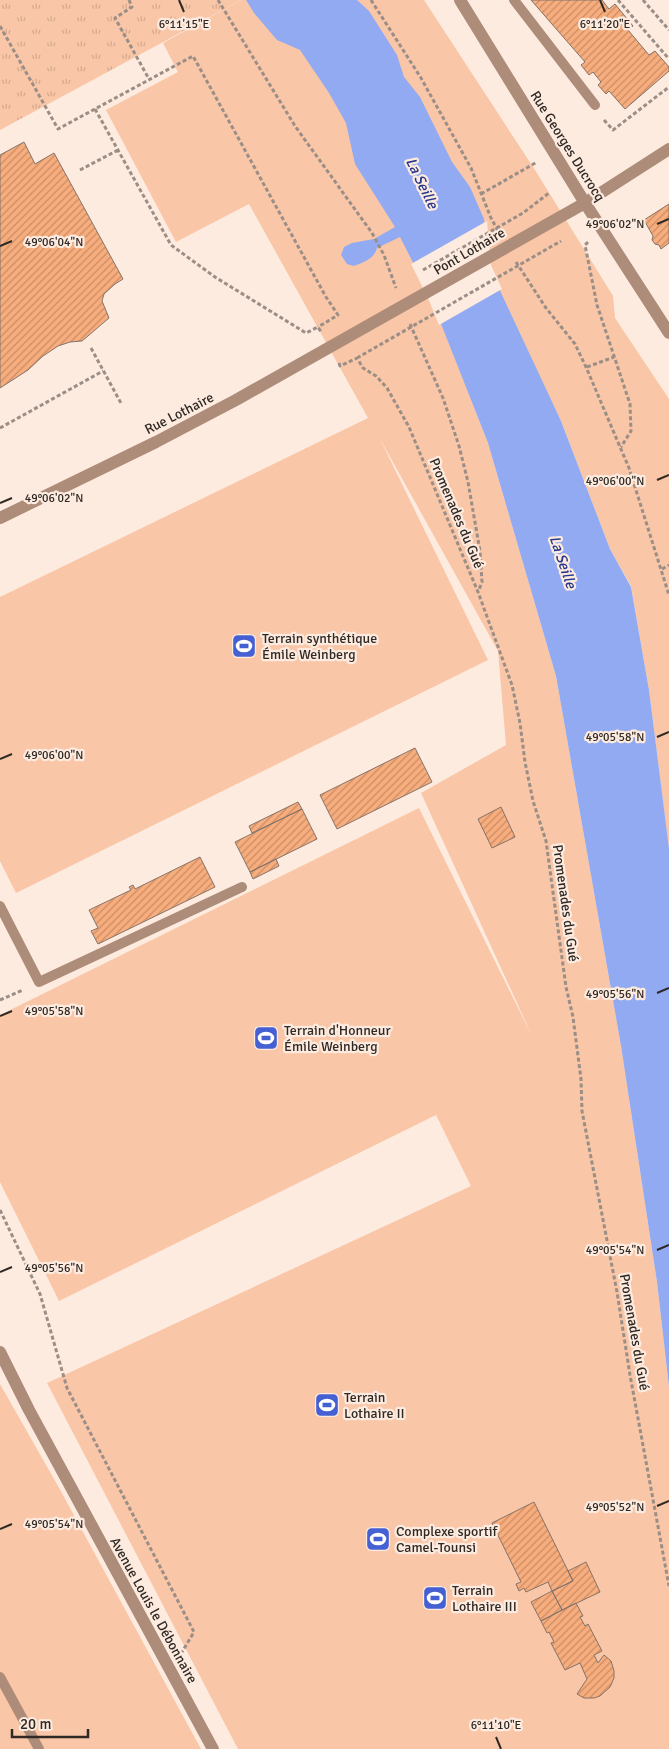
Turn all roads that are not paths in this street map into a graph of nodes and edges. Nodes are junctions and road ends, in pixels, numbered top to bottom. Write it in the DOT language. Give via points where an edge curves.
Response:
graph roads {
  1 [pos="460,0"];
  2 [pos="514,0"];
  3 [pos="595,104"];
  4 [pos="669,149"];
  5 [pos="585,203"];
  6 [pos="368,325"];
  7 [pos="669,332"];
  8 [pos="0,518"];
  9 [pos="242,887"];
  10 [pos="0,906"];
  11 [pos="0,1352"];
  12 [pos="0,1677"];
  13 [pos="40,1749"];
  14 [pos="213,1749"];
  1 -- 5 [label="street, Rue Georges Ducrocq"];
  2 -- 3 [label="lane"];
  4 -- 5 [label="street, Pont Lothaire"];
  5 -- 6 [label="street, Pont Lothaire"];
  5 -- 7 [label="street, Rue Georges Ducrocq"];
  6 -- 8 [label="street, Rue Lothaire" via="200,420"];
  9 -- 10 [label="lane" via="39,982"];
  11 -- 14 [label="street, Avenue Louis le Débonnaire"];
  12 -- 13 [label="lane"];
}
